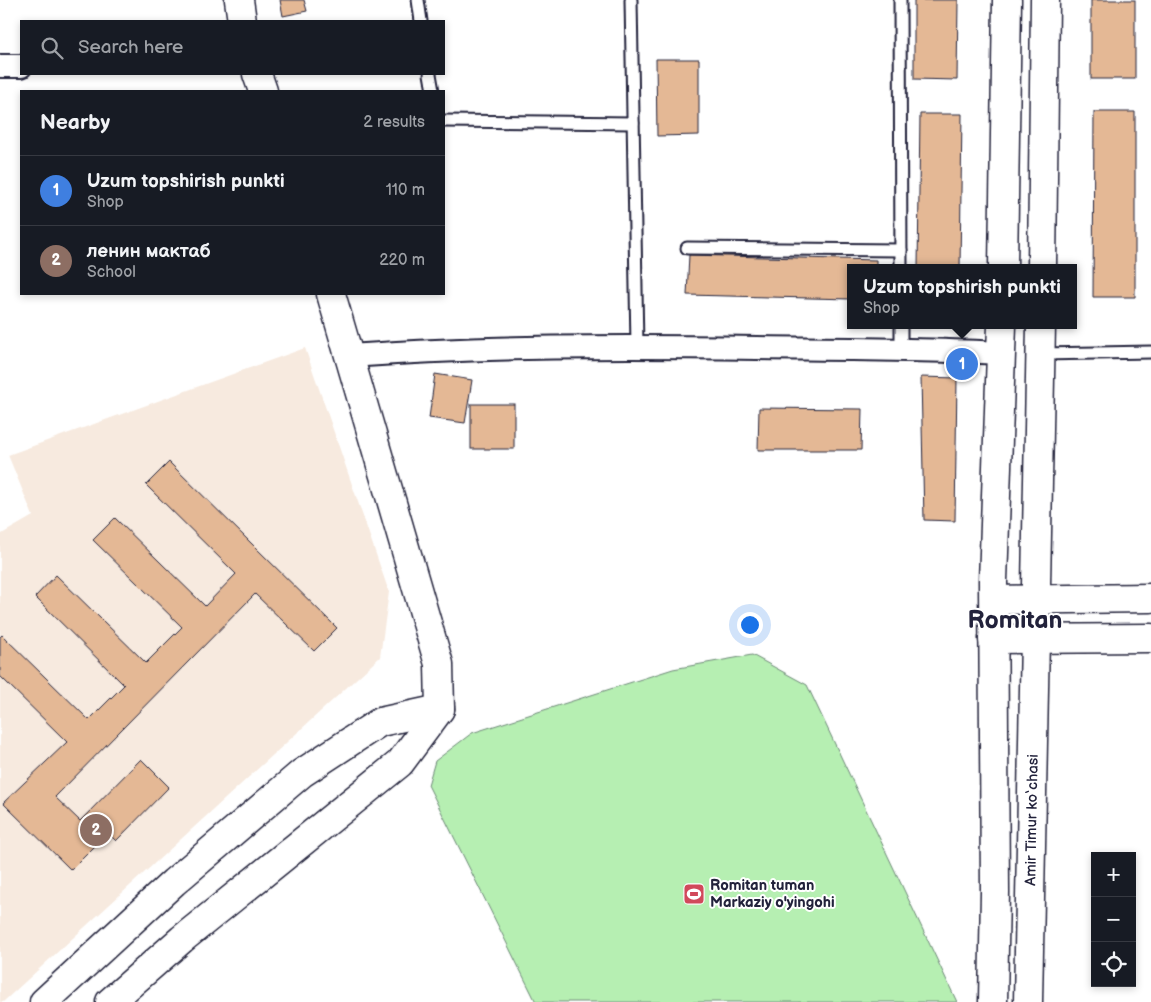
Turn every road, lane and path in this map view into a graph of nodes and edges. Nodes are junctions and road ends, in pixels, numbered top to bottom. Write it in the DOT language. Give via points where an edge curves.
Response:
graph roads {
  1 [pos="239,0"];
  2 [pos="418,0"];
  3 [pos="631,0"];
  4 [pos="900,0"];
  5 [pos="1007,0"];
  6 [pos="1045,0"];
  7 [pos="242,20"];
  8 [pos="421,20"];
  9 [pos="0,66"];
  10 [pos="20,66"];
  11 [pos="257,75"];
  12 [pos="430,75"];
  13 [pos="263,90"];
  14 [pos="433,90"];
  15 [pos="445,122"];
  16 [pos="633,123"];
  17 [pos="688,248"];
  18 [pos="901,250"];
  19 [pos="901,264"];
  20 [pos="1003,264"];
  21 [pos="1042,264"];
  22 [pos="331,295"];
  23 [pos="901,329"];
  24 [pos="1002,329"];
  25 [pos="1041,329"];
  26 [pos="637,346"];
  27 [pos="901,348"];
  28 [pos="1151,352"];
  29 [pos="1002,353"];
  30 [pos="1041,354"];
  31 [pos="349,356"];
  32 [pos="1035,598"];
  33 [pos="1151,598"];
  34 [pos="994,600"];
  35 [pos="1036,638"];
  36 [pos="1151,638"];
  37 [pos="993,639"];
  38 [pos="440,709"];
  39 [pos="44,1002"];
  40 [pos="110,1002"];
  41 [pos="992,1002"];
  42 [pos="1028,1002"];
  1 -- 7 [label="street"];
  2 -- 8 [label="lane"];
  3 -- 16 [label="lane"];
  4 -- 18 [label="lane"];
  5 -- 20 [label="street"];
  6 -- 21 [label="street"];
  9 -- 10 [label="street"];
  11 -- 13 [label="street"];
  12 -- 14 [label="lane"];
  15 -- 16 [label="lane"];
  16 -- 26 [label="lane"];
  17 -- 18 [label="lane"];
  18 -- 19 [label="lane"];
  22 -- 31 [label="street"];
  23 -- 27 [label="lane"];
  24 -- 29 [label="street"];
  25 -- 30 [label="street, Amir Timur ko‘chasi"];
  26 -- 27 [label="street"];
  26 -- 31 [label="street" via="429,350"];
  27 -- 29 [label="street"];
  28 -- 30 [label="lane"];
  29 -- 30 [label="street"];
  29 -- 34 [label="street"];
  30 -- 32 [label="street, Amir Timur ko‘chasi"];
  31 -- 38 [label="street" via="439,664"];
  32 -- 33 [label="street"];
  32 -- 34 [label="street"];
  32 -- 35 [label="street, Amir Timur ko‘chasi"];
  34 -- 37 [label="street"];
  35 -- 36 [label="street"];
  35 -- 37 [label="street"];
  35 -- 42 [label="street, Amir Timur ko‘chasi"];
  37 -- 41 [label="street" via="995,892"];
  38 -- 39 [label="street" via="380,722 302,772 174,882"];
  38 -- 40 [label="street" via="400,763 182,938"];
}
